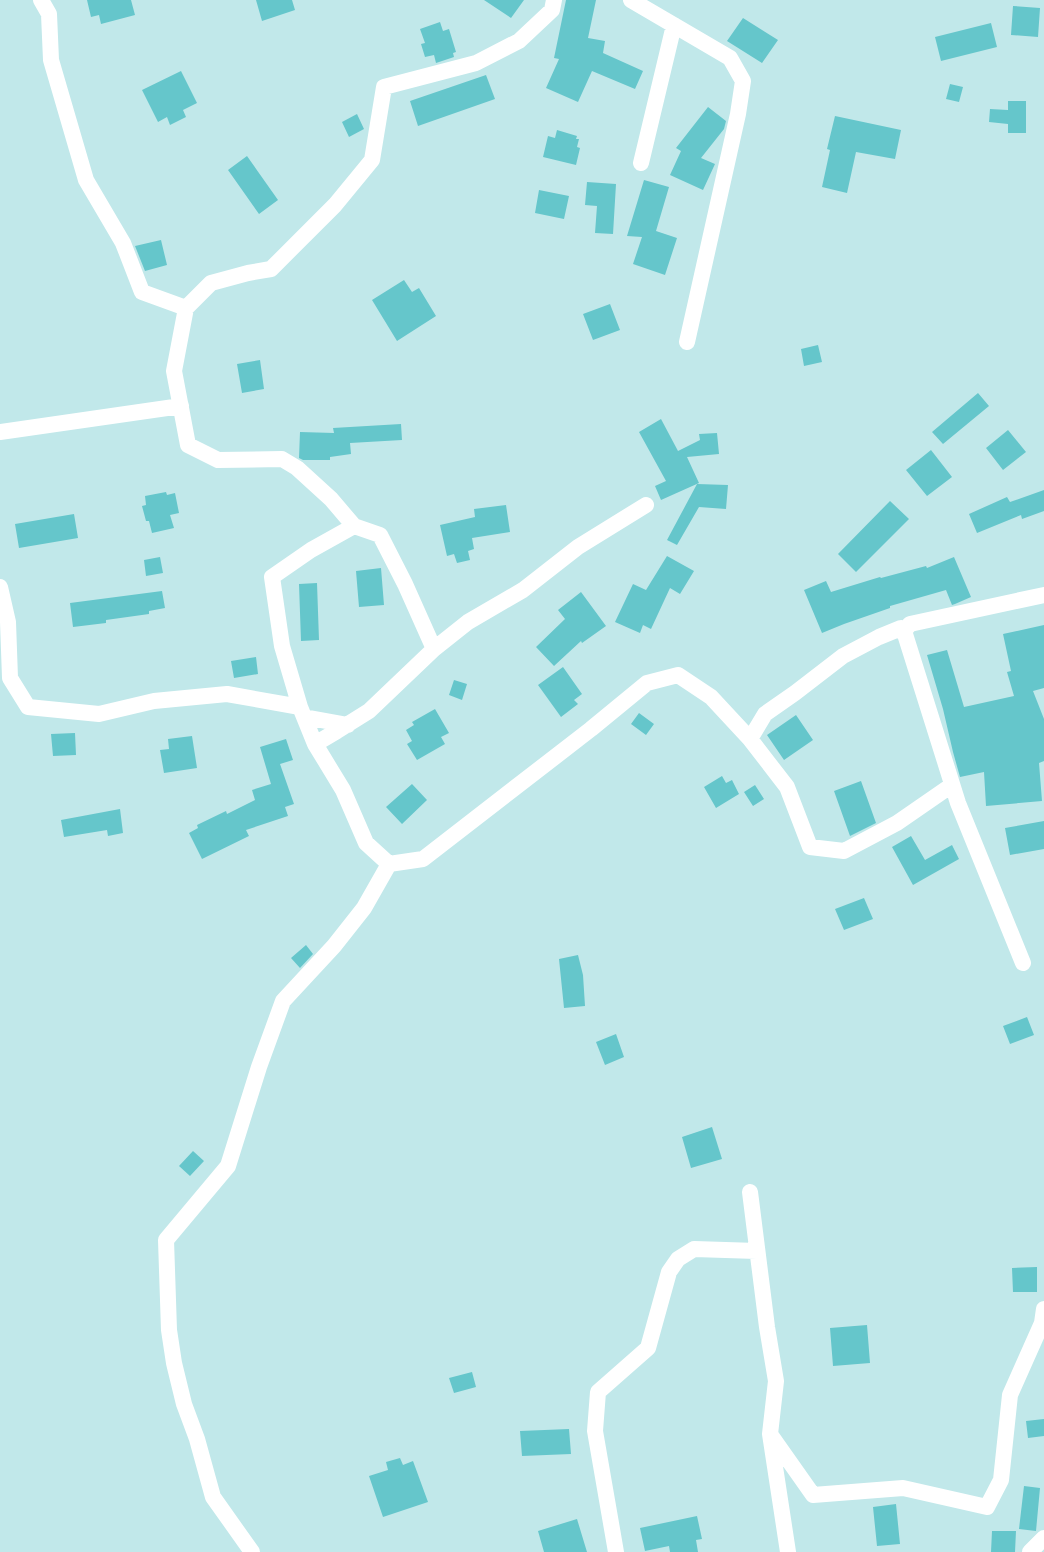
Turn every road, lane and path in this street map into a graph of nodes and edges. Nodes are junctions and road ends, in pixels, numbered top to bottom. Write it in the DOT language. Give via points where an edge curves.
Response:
graph roads {
  1 [pos="42,0"];
  2 [pos="554,0"];
  3 [pos="631,0"];
  4 [pos="674,25"];
  5 [pos="641,163"];
  6 [pos="186,308"];
  7 [pos="687,342"];
  8 [pos="181,406"];
  9 [pos="0,432"];
  10 [pos="646,505"];
  11 [pos="354,526"];
  12 [pos="0,587"];
  13 [pos="1044,594"];
  14 [pos="904,631"];
  15 [pos="434,649"];
  16 [pos="302,712"];
  17 [pos="348,724"];
  18 [pos="750,739"];
  19 [pos="315,744"];
  20 [pos="952,785"];
  21 [pos="389,864"];
  22 [pos="1023,963"];
  23 [pos="750,1192"];
  24 [pos="757,1251"];
  25 [pos="1044,1309"];
  26 [pos="770,1434"];
  27 [pos="1044,1538"];
  28 [pos="252,1552"];
  29 [pos="616,1552"];
  30 [pos="788,1552"];
  31 [pos="1030,1552"];
  1 -- 6 [label="street" via="49,14 51,60 86,180 123,244 142,292"];
  2 -- 6 [label="street" via="552,10 519,41 476,63 384,87 372,160 335,206 271,269 211,283"];
  3 -- 4 [label="street"];
  4 -- 5 [label="street"];
  4 -- 7 [label="street" via="730,58 743,81"];
  6 -- 8 [label="street" via="174,371"];
  8 -- 9 [label="street"];
  8 -- 11 [label="street" via="188,445 218,460 282,459 297,468 331,499"];
  10 -- 15 [label="street" via="578,546 523,590 468,622"];
  11 -- 15 [label="street" via="380,536"];
  11 -- 16 [label="street" via="310,550 272,577 282,646"];
  12 -- 16 [label="street" via="8,622 10,678 28,707 99,714 154,702 227,694"];
  13 -- 14 [label="street" via="910,624"];
  14 -- 18 [label="street" via="901,628 879,637 843,656 764,714"];
  14 -- 20 [label="street"];
  15 -- 17 [label="street" via="368,710"];
  16 -- 17 [label="street"];
  16 -- 19 [label="street"];
  17 -- 19 [label="street"];
  18 -- 20 [label="street" via="787,787 810,847 844,851 897,823"];
  18 -- 21 [label="street" via="711,698 678,675 647,683 423,859"];
  19 -- 21 [label="street" via="343,790 366,843"];
  20 -- 22 [label="street"];
  21 -- 28 [label="street" via="364,908 283,1001 228,1166 166,1240 169,1330 184,1404 213,1497"];
  23 -- 24 [label="street"];
  24 -- 26 [label="street" via="776,1380"];
  24 -- 29 [label="street" via="694,1249 678,1259 669,1272 648,1348 598,1392 595,1431"];
  25 -- 26 [label="street" via="1042,1323 1010,1395 1001,1480 987,1507 903,1488 813,1495"];
  26 -- 30 [label="street"];
  27 -- 31 [label="street"];
}
